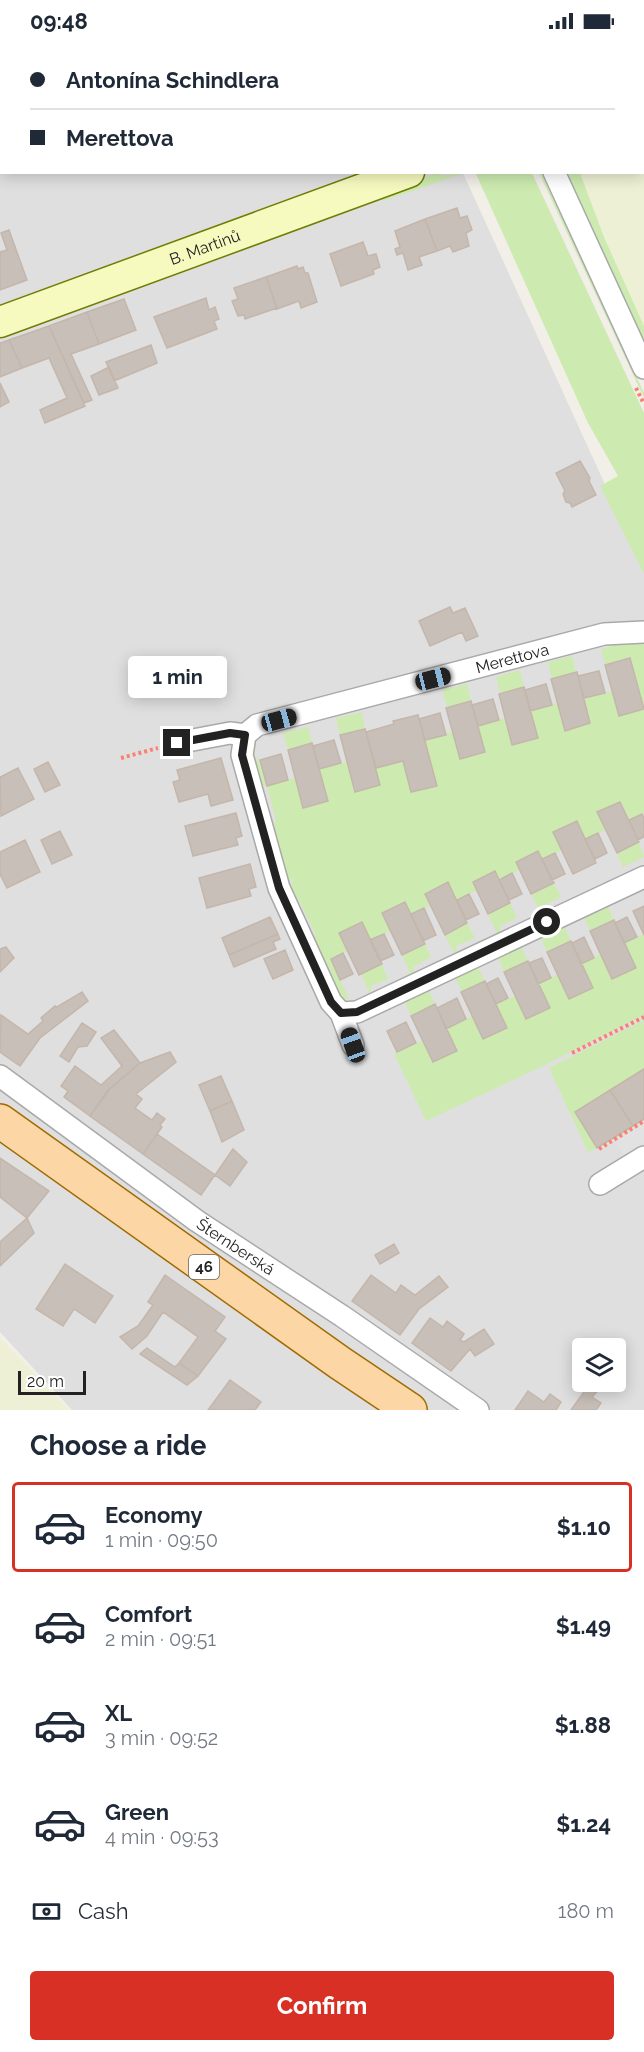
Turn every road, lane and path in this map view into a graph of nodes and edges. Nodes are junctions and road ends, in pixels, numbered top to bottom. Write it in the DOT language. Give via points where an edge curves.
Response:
graph roads {
  1 [pos="404,174"];
  2 [pos="555,174"];
  3 [pos="0,322"];
  4 [pos="644,368"];
  5 [pos="644,632"];
  6 [pos="245,735"];
  7 [pos="169,745"];
  8 [pos="121,758"];
  9 [pos="644,877"];
  10 [pos="341,1013"];
  11 [pos="644,1017"];
  12 [pos="353,1045"];
  13 [pos="572,1053"];
  14 [pos="0,1076"];
  15 [pos="0,1121"];
  16 [pos="644,1121"];
  17 [pos="599,1149"];
  18 [pos="644,1157"];
  19 [pos="600,1184"];
  20 [pos="410,1410"];
  21 [pos="478,1410"];
  1 -- 3 [label="street, B. Martinů"];
  2 -- 4 [label="street"];
  5 -- 6 [label="street, Merettova" via="604,634 257,726"];
  6 -- 7 [label="street, Merettova" via="230,733"];
  6 -- 10 [label="street" via="242,755 279,888 331,1002"];
  7 -- 8 [label="path"];
  9 -- 10 [label="street" via="357,1012"];
  10 -- 12 [label="street"];
  11 -- 13 [label="path"];
  14 -- 21 [label="street, Šternberská" via="197,1221"];
  15 -- 20 [label="main road, Šternberská / 46"];
  16 -- 17 [label="path"];
  18 -- 19 [label="street"];
}
